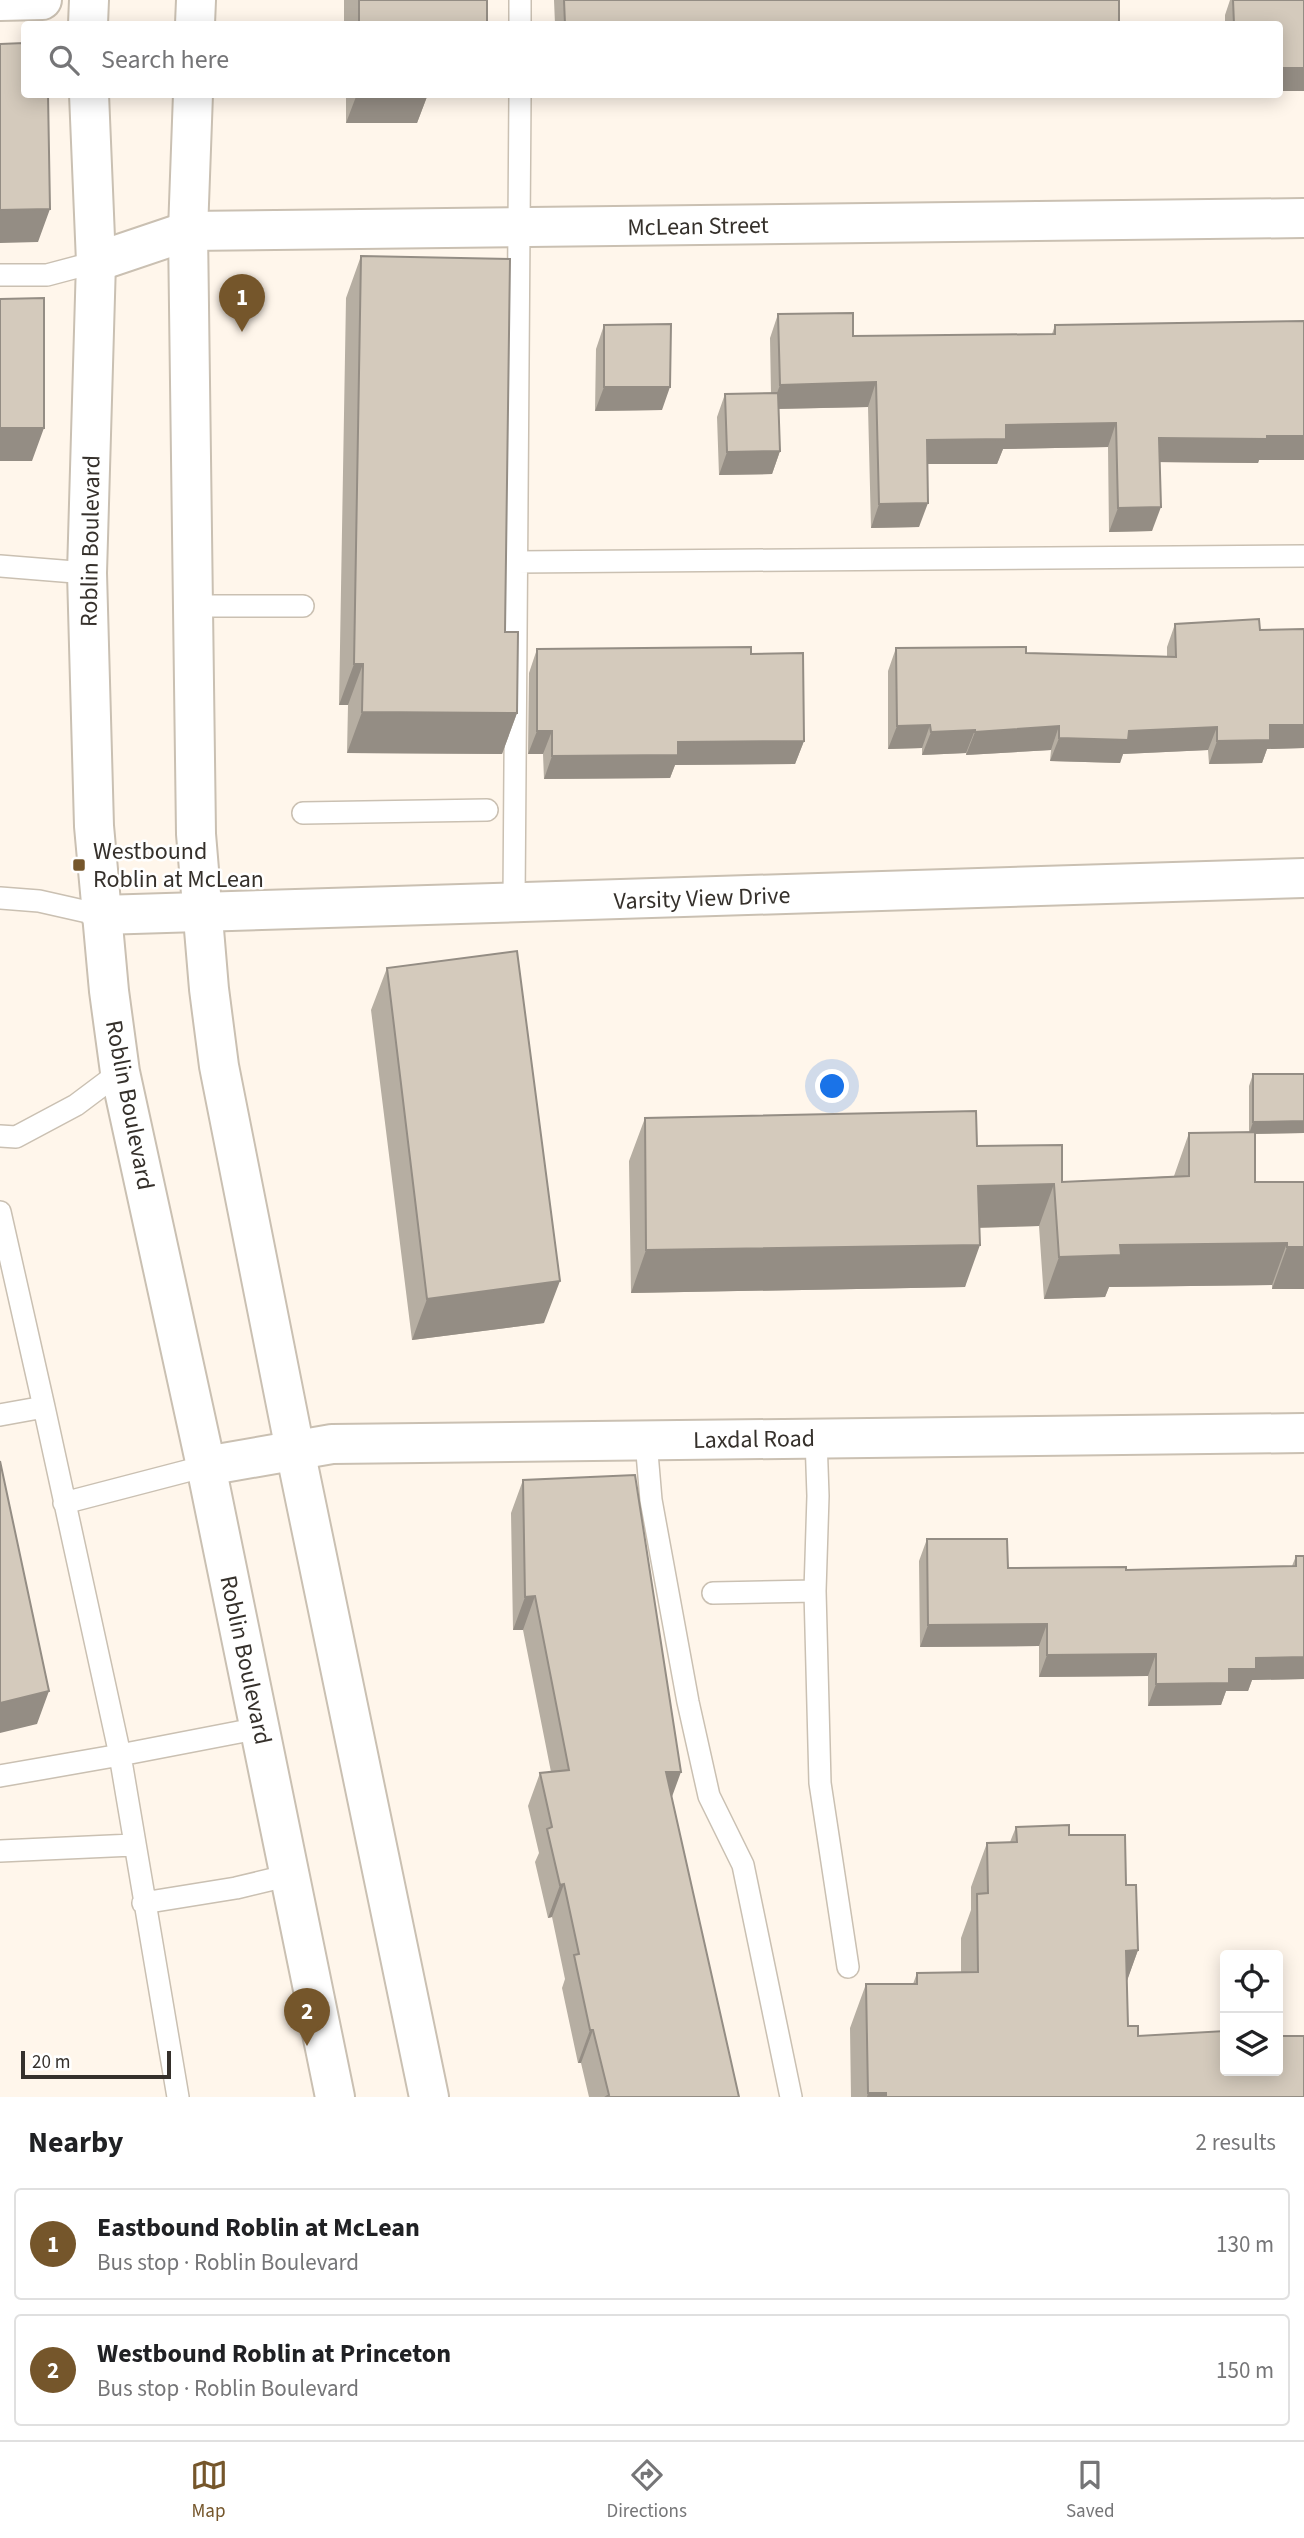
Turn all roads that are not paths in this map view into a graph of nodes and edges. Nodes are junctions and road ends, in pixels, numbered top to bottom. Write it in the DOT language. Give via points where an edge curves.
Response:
graph roads {
  1 [pos="42,0"];
  2 [pos="89,0"];
  3 [pos="196,0"];
  4 [pos="520,0"];
  5 [pos="0,1"];
  6 [pos="88,21"];
  7 [pos="195,21"];
  8 [pos="520,21"];
  9 [pos="89,98"];
  10 [pos="193,98"];
  11 [pos="520,98"];
  12 [pos="1304,218"];
  13 [pos="521,229"];
  14 [pos="188,231"];
  15 [pos="96,262"];
  16 [pos="0,275"];
  17 [pos="1304,556"];
  18 [pos="517,562"];
  19 [pos="0,566"];
  20 [pos="87,573"];
  21 [pos="194,606"];
  22 [pos="303,607"];
  23 [pos="487,810"];
  24 [pos="303,813"];
  25 [pos="1304,878"];
  26 [pos="0,898"];
  27 [pos="514,902"];
  28 [pos="204,912"];
  29 [pos="101,915"];
  30 [pos="120,1072"];
  31 [pos="0,1136"];
  32 [pos="0,1212"];
  33 [pos="44,1407"];
  34 [pos="0,1415"];
  35 [pos="1304,1433"];
  36 [pos="816,1438"];
  37 [pos="646,1441"];
  38 [pos="295,1450"];
  39 [pos="206,1466"];
  40 [pos="64,1503"];
  41 [pos="815,1591"];
  42 [pos="713,1593"];
  43 [pos="260,1728"];
  44 [pos="120,1755"];
  45 [pos="0,1776"];
  46 [pos="134,1845"];
  47 [pos="0,1851"];
  48 [pos="290,1875"];
  49 [pos="143,1903"];
  50 [pos="848,1967"];
  51 [pos="177,2097"];
  52 [pos="335,2097"];
  53 [pos="429,2097"];
  54 [pos="790,2097"];
  1 -- 5 [label="main road"];
  2 -- 6 [label="main road"];
  3 -- 7 [label="main road"];
  4 -- 8 [label="lane"];
  9 -- 15 [label="main road, Roblin Boulevard"];
  10 -- 14 [label="main road"];
  11 -- 13 [label="lane"];
  12 -- 13 [label="main road, McLean Street"];
  13 -- 14 [label="main road, McLean Street"];
  13 -- 18 [label="lane"];
  14 -- 15 [label="main road, McLean Street"];
  14 -- 21 [label="main road"];
  15 -- 16 [label="lane" via="47,275"];
  15 -- 20 [label="main road, Roblin Boulevard"];
  17 -- 18 [label="lane"];
  18 -- 27 [label="lane"];
  19 -- 20 [label="lane"];
  20 -- 29 [label="main road, Roblin Boulevard"];
  21 -- 22 [label="lane"];
  21 -- 28 [label="main road" via="196,834"];
  23 -- 24 [label="lane"];
  25 -- 27 [label="main road, Varsity View Drive"];
  26 -- 29 [label="lane" via="39,901"];
  27 -- 28 [label="main road, Varsity View Drive"];
  28 -- 29 [label="main road, Varsity View Drive"];
  28 -- 38 [label="main road" via="219,1066"];
  29 -- 30 [label="main road, Roblin Boulevard"];
  30 -- 31 [label="lane" via="76,1105 16,1137"];
  30 -- 39 [label="main road, Roblin Boulevard"];
  32 -- 33 [label="lane"];
  33 -- 34 [label="lane"];
  33 -- 40 [label="lane"];
  35 -- 36 [label="main road, Laxdal Road"];
  36 -- 37 [label="main road, Laxdal Road"];
  36 -- 41 [label="lane"];
  37 -- 38 [label="main road, Laxdal Road" via="332,1444"];
  37 -- 54 [label="lane" via="651,1500 688,1702 709,1796 743,1864"];
  38 -- 39 [label="main road, Laxdal Road"];
  38 -- 53 [label="main road"];
  39 -- 40 [label="lane"];
  39 -- 43 [label="main road, Roblin Boulevard"];
  40 -- 44 [label="lane"];
  41 -- 42 [label="lane"];
  41 -- 50 [label="lane" via="821,1783"];
  43 -- 44 [label="lane"];
  43 -- 48 [label="main road, Roblin Boulevard"];
  44 -- 45 [label="lane"];
  44 -- 46 [label="lane"];
  46 -- 47 [label="lane"];
  46 -- 49 [label="lane"];
  48 -- 49 [label="lane"];
  48 -- 52 [label="main road, Roblin Boulevard"];
  49 -- 51 [label="lane"];
}
